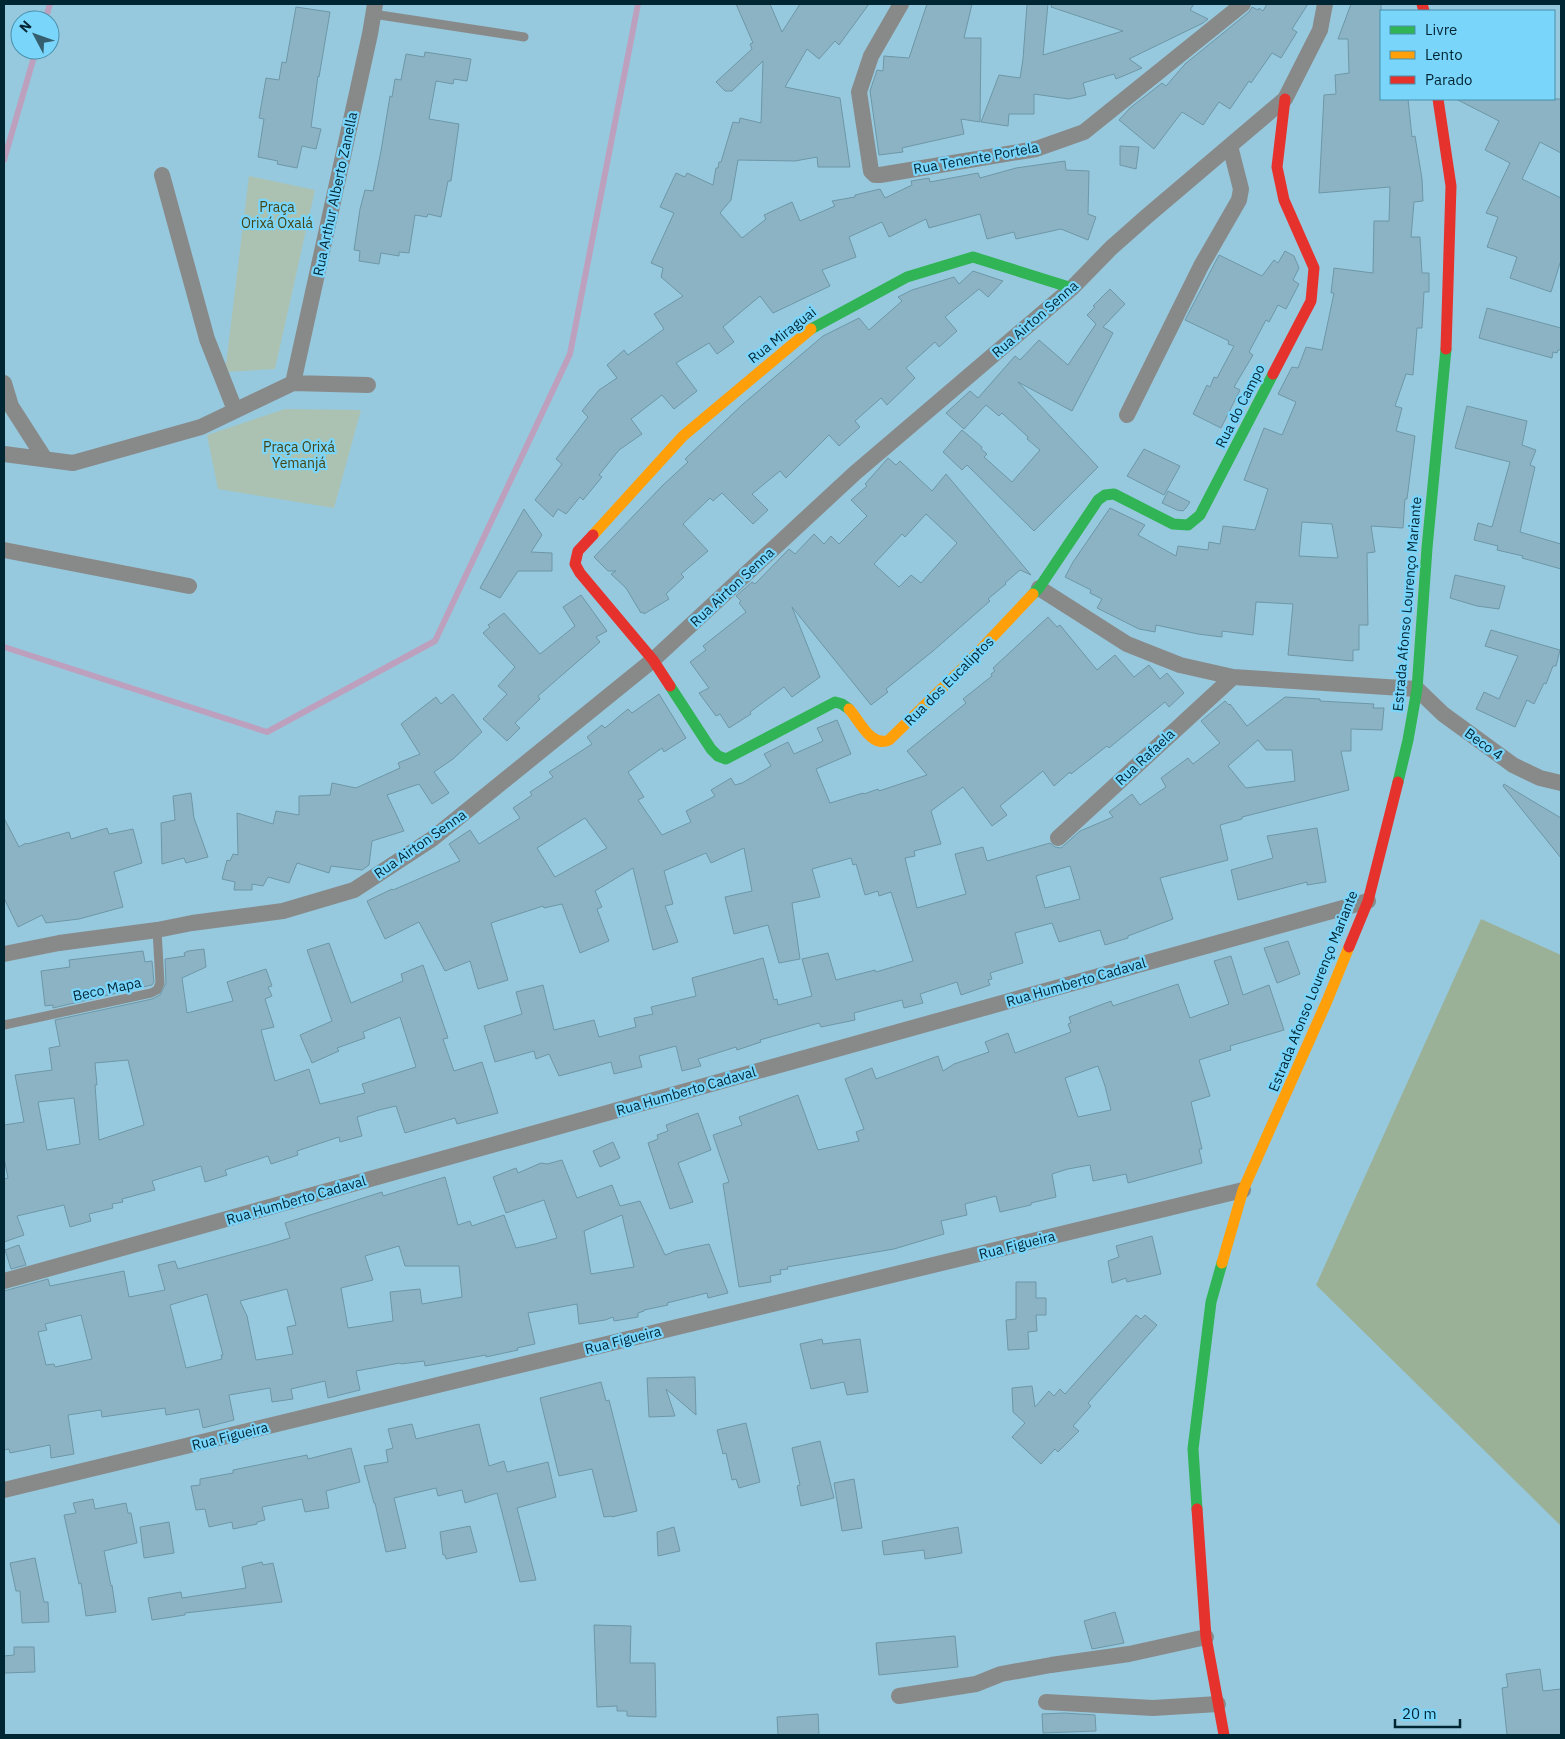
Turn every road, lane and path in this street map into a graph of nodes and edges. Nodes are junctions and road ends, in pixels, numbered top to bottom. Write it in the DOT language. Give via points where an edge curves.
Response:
graph roads {
  1 [pos="901,4"];
  2 [pos="1243,4"];
  3 [pos="1325,4"];
  4 [pos="374,9"];
  5 [pos="524,37"];
  6 [pos="1285,99"];
  7 [pos="1438,100"];
  8 [pos="1230,146"];
  9 [pos="162,175"];
  10 [pos="1072,288"];
  11 [pos="4,383"];
  12 [pos="293,383"];
  13 [pos="368,385"];
  14 [pos="235,410"];
  15 [pos="1128,415"];
  16 [pos="4,454"];
  17 [pos="45,459"];
  18 [pos="4,550"];
  19 [pos="575,564"];
  20 [pos="189,586"];
  21 [pos="1039,588"];
  22 [pos="653,660"];
  23 [pos="1233,677"];
  24 [pos="1417,689"];
  25 [pos="1561,783"];
  26 [pos="1058,838"];
  27 [pos="1368,901"];
  28 [pos="157,930"];
  29 [pos="4,954"];
  30 [pos="4,1025"];
  31 [pos="1243,1190"];
  32 [pos="4,1281"];
  33 [pos="4,1490"];
  34 [pos="1206,1637"];
  35 [pos="899,1696"];
  36 [pos="1046,1702"];
  37 [pos="1218,1704"];
  38 [pos="1224,1735"];
  1 -- 2 [label="street, Rua Tenente Portela" via="871,56 859,92 871,171 875,175 1036,149 1084,132"];
  3 -- 6 [label="street, Rua Airton Senna" via="1320,30"];
  4 -- 5 [label="lane"];
  4 -- 12 [label="street, Rua Arthur Alberto Zanella"];
  6 -- 8 [label="street, Rua Airton Senna"];
  6 -- 21 [label="street, Rua do Campo" via="1277,167 1284,200 1314,268 1311,301 1200,515 1188,525 1173,524 1114,494 1105,494"];
  7 -- 24 [label="street, Estrada Afonso Lourenço Mariante" via="1451,186 1446,346"];
  8 -- 10 [label="street, Rua Airton Senna" via="1111,248"];
  8 -- 15 [label="street" via="1241,189 1239,200 1201,266"];
  9 -- 14 [label="street" via="207,340"];
  10 -- 19 [label="street, Rua Miraguai" via="973,257 907,276 815,325 683,436 578,551"];
  10 -- 22 [label="street, Rua Airton Senna" via="855,474"];
  11 -- 17 [label="street" via="11,406"];
  12 -- 13 [label="street"];
  12 -- 14 [label="street"];
  14 -- 17 [label="street" via="201,427 72,463"];
  16 -- 17 [label="street"];
  18 -- 20 [label="street"];
  19 -- 22 [label="street, Rua dos Eucaliptos"];
  21 -- 22 [label="street, Rua dos Eucaliptos" via="897,734 882,743 875,741 847,706 835,702 726,759 711,749"];
  21 -- 23 [label="street" via="1127,644 1180,665"];
  22 -- 28 [label="street, Rua Airton Senna" via="432,839 354,890 283,911"];
  23 -- 24 [label="street"];
  23 -- 26 [label="street, Rua Rafaela"];
  24 -- 25 [label="street, Beco 4" via="1443,714 1513,765 1540,778"];
  24 -- 27 [label="street, Estrada Afonso Lourenço Mariante" via="1408,740"];
  27 -- 31 [label="street, Estrada Afonso Lourenço Mariante"];
  27 -- 32 [label="street, Rua Humberto Cadaval"];
  28 -- 29 [label="street, Rua Airton Senna"];
  28 -- 30 [label="lane, Beco Mapa" via="160,983 156,990"];
  31 -- 33 [label="street, Rua Figueira"];
  31 -- 34 [label="street, Estrada Afonso Lourenço Mariante" via="1211,1302 1193,1449"];
  34 -- 35 [label="street" via="1129,1654 1001,1674 976,1684"];
  34 -- 37 [label="street, Estrada Afonso Lourenço Mariante"];
  36 -- 37 [label="street" via="1153,1708"];
  37 -- 38 [label="street, Estrada Afonso Lourenço Mariante"];
}
